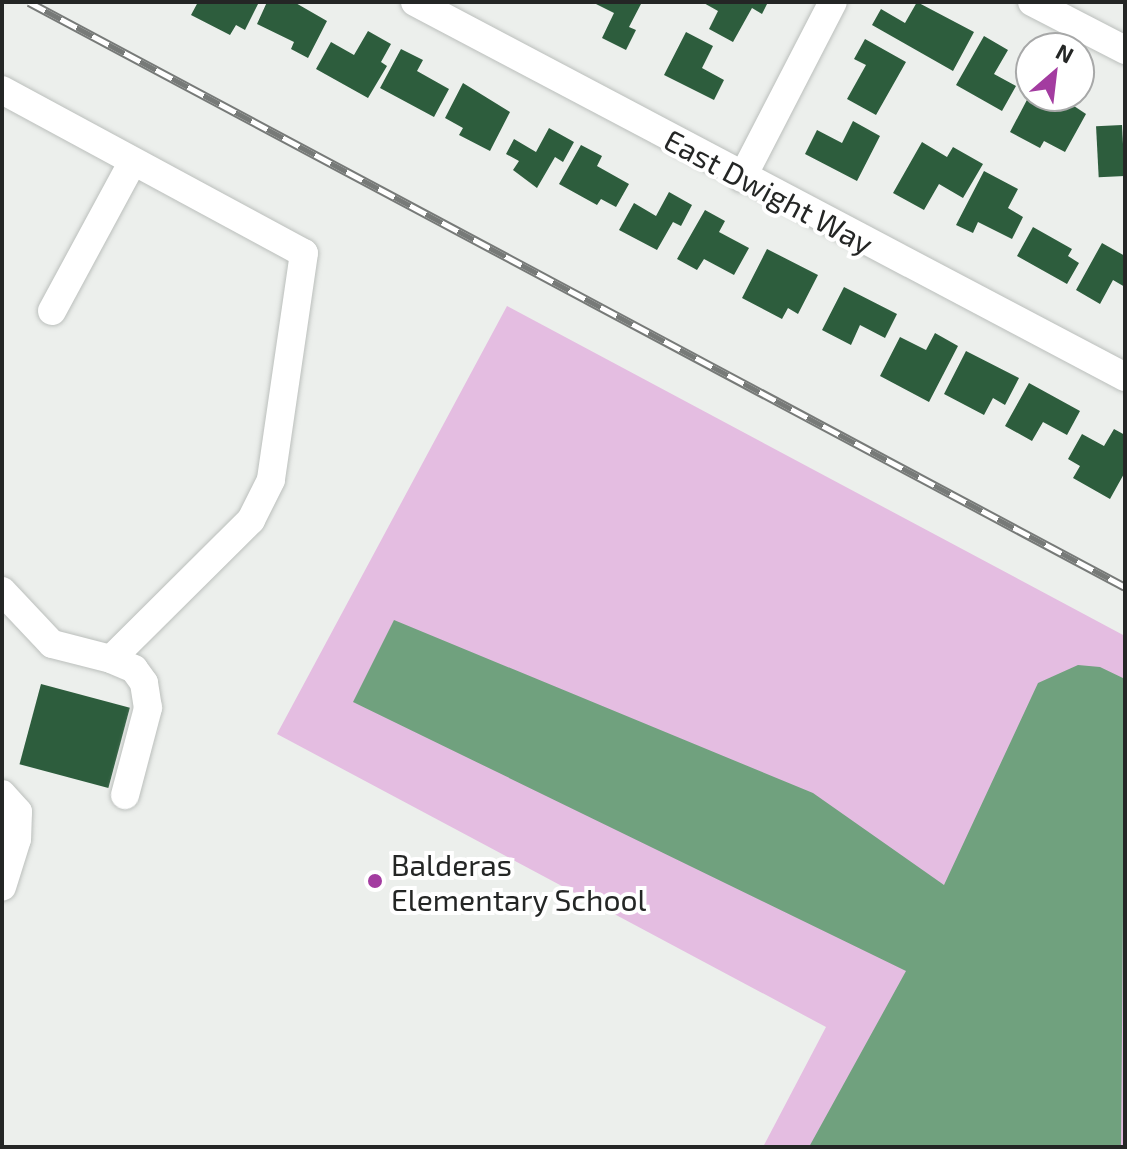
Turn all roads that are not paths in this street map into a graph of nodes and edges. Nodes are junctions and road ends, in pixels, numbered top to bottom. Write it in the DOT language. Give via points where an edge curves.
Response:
graph roads {
  1 [pos="415,2"];
  2 [pos="833,2"];
  3 [pos="1032,2"];
  4 [pos="1125,50"];
  5 [pos="2,90"];
  6 [pos="133,161"];
  7 [pos="742,178"];
  8 [pos="52,311"];
  9 [pos="1125,377"];
  10 [pos="2,591"];
  11 [pos="111,659"];
  12 [pos="2,794"];
  13 [pos="125,795"];
  14 [pos="2,887"];
  1 -- 7 [label="street, East Dwight Way"];
  2 -- 7 [label="street"];
  3 -- 4 [label="street"];
  5 -- 6 [label="street"];
  6 -- 8 [label="street"];
  6 -- 11 [label="street" via="304,253 271,480 251,520"];
  7 -- 9 [label="street, East Dwight Way"];
  10 -- 11 [label="street" via="52,644"];
  11 -- 13 [label="street" via="134,669 144,683 148,708 144,739"];
  12 -- 14 [label="street" via="18,812 17,839"];
}
